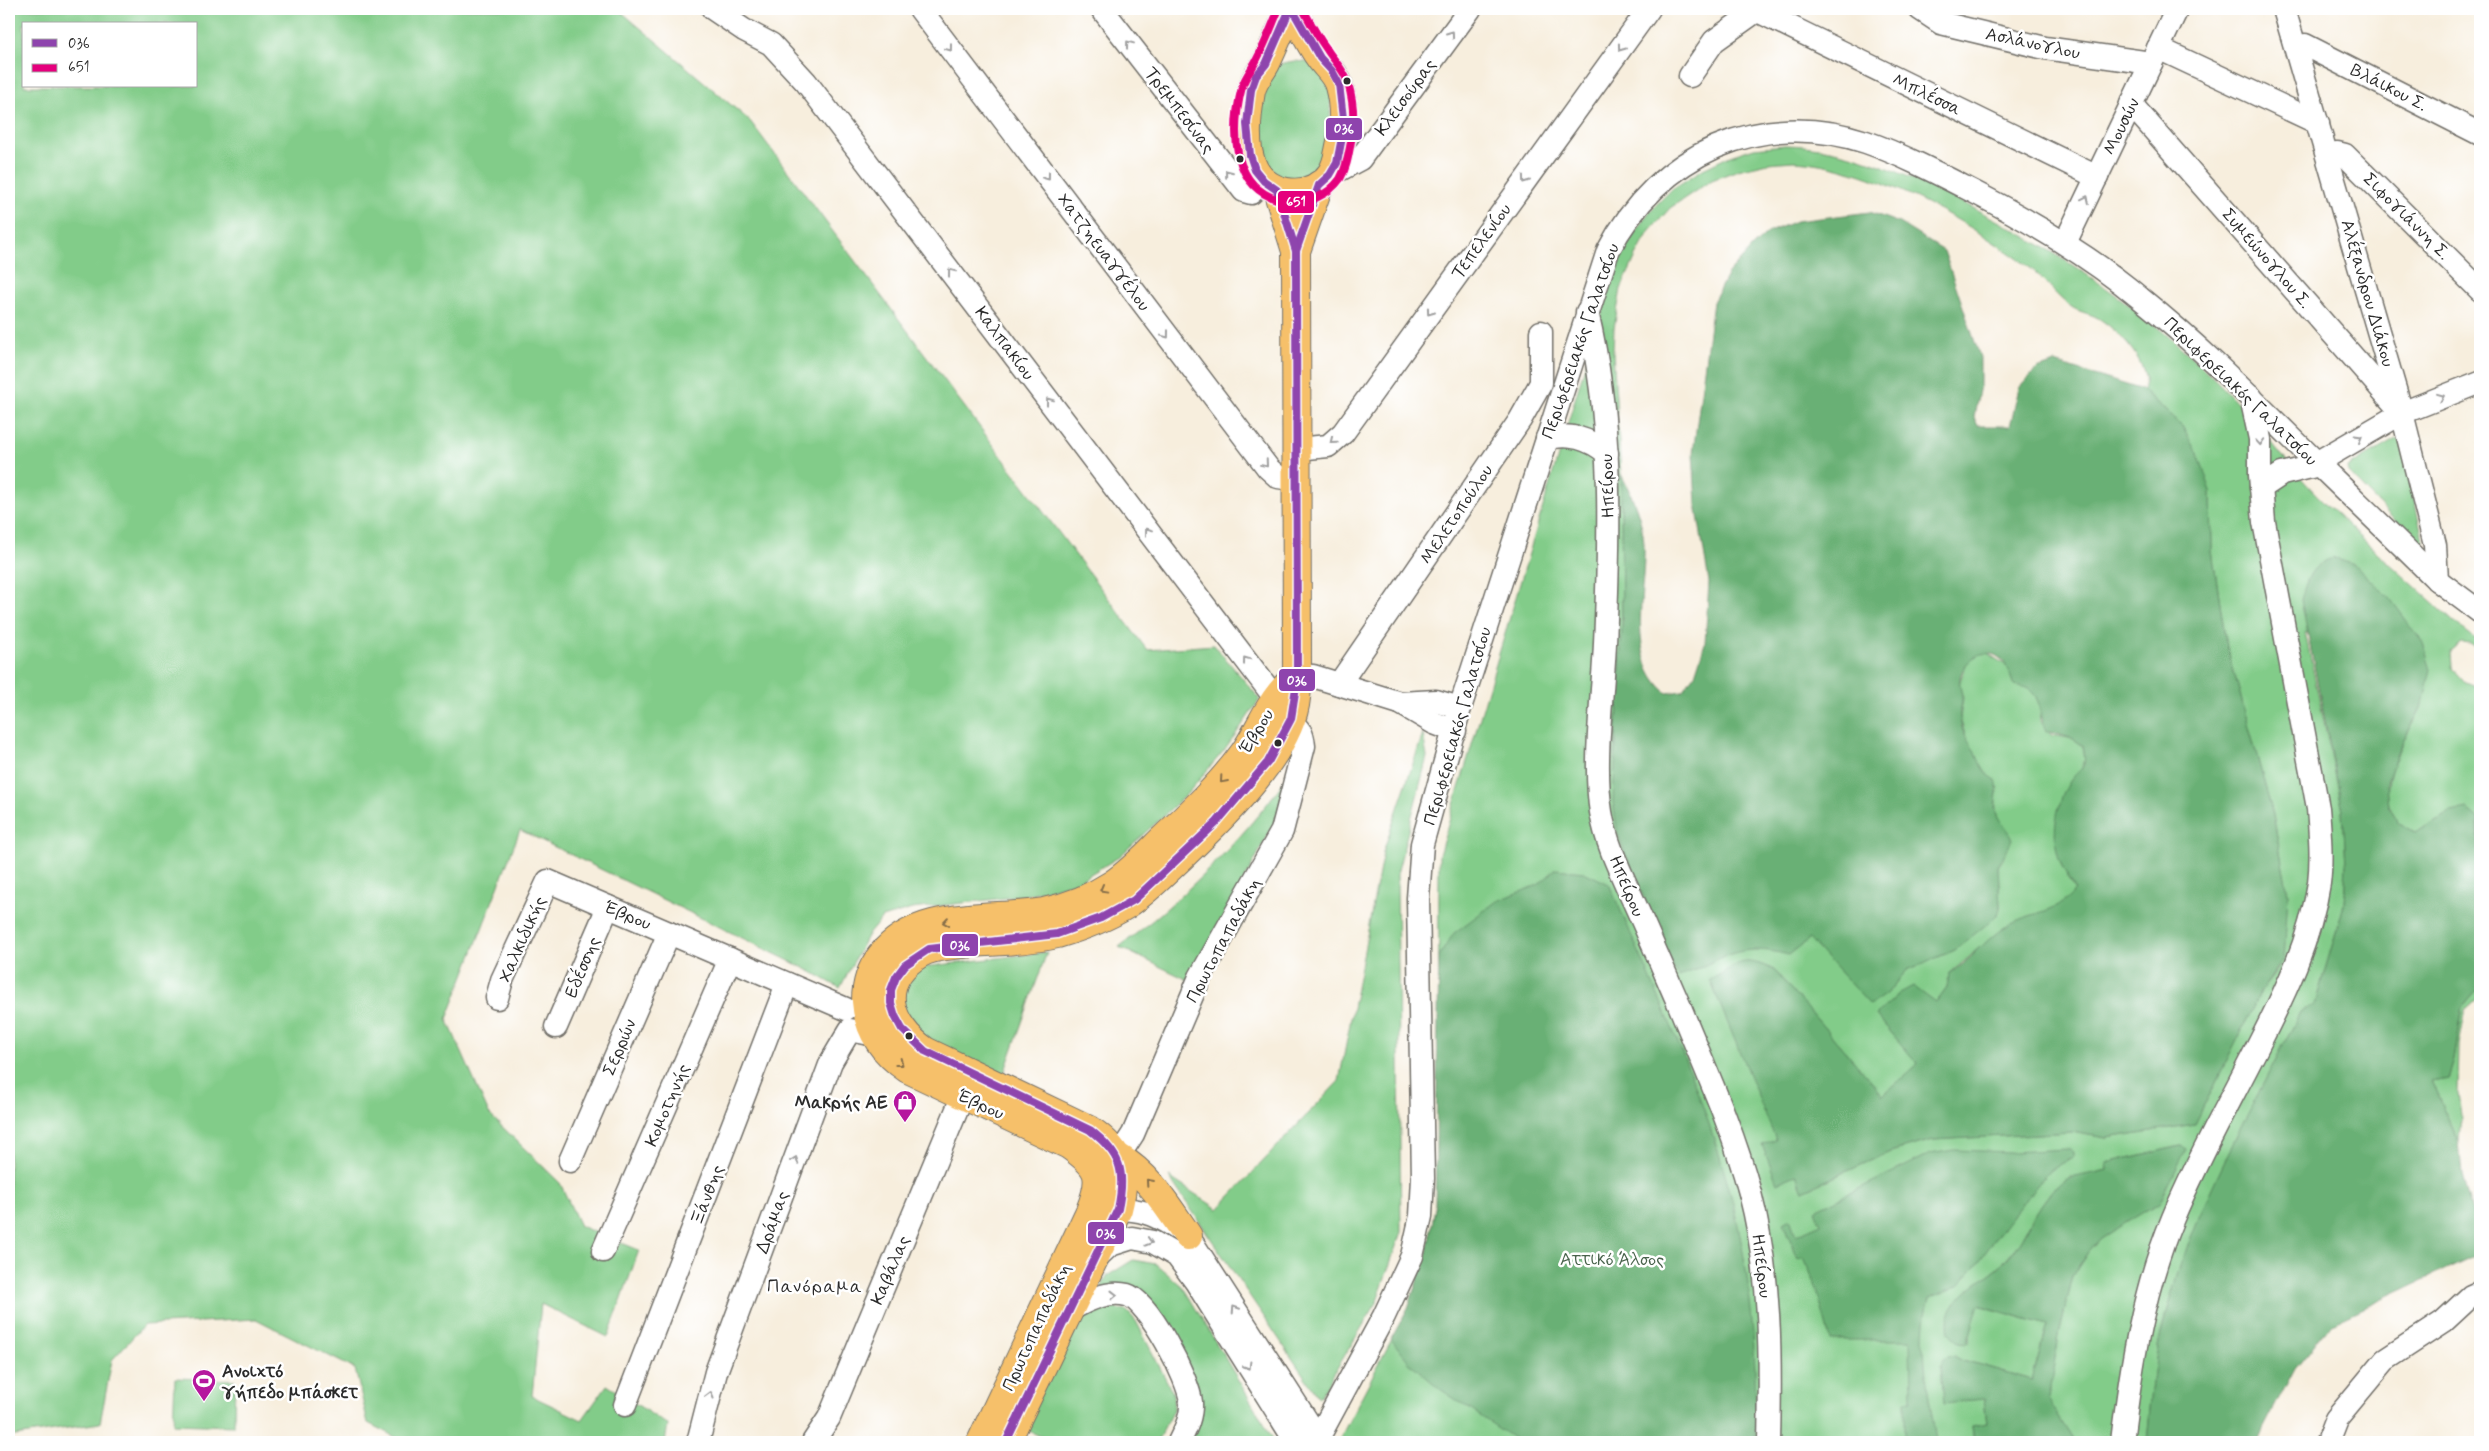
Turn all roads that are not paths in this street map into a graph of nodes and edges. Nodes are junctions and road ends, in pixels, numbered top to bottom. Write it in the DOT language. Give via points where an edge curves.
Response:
graph roads {
  1 [pos="713,9"];
  2 [pos="920,9"];
  3 [pos="1102,9"];
  4 [pos="1291,9"];
  5 [pos="1470,9"];
  6 [pos="1649,9"];
  7 [pos="1920,9"];
  8 [pos="2177,9"];
  9 [pos="2284,9"];
  10 [pos="1758,10"];
  11 [pos="2297,48"];
  12 [pos="2154,56"];
  13 [pos="1320,58"];
  14 [pos="1266,64"];
  15 [pos="1690,76"];
  16 [pos="2131,104"];
  17 [pos="2318,123"];
  18 [pos="2480,134"];
  19 [pos="2329,157"];
  20 [pos="2097,176"];
  21 [pos="1325,180"];
  22 [pos="1270,186"];
  23 [pos="2065,243"];
  24 [pos="1296,251"];
  25 [pos="2480,290"];
  26 [pos="1587,311"];
  27 [pos="1541,332"];
  28 [pos="2480,382"];
  29 [pos="2251,396"];
  30 [pos="2402,413"];
  31 [pos="1547,438"];
  32 [pos="1298,449"];
  33 [pos="1607,453"];
  34 [pos="2318,464"];
  35 [pos="1298,480"];
  36 [pos="2261,488"];
  37 [pos="2438,580"];
  38 [pos="2480,612"];
  39 [pos="1302,673"];
  40 [pos="1339,684"];
  41 [pos="1278,695"];
  42 [pos="1400,702"];
  43 [pos="1460,708"];
  44 [pos="1290,722"];
  45 [pos="1455,731"];
  46 [pos="548,881"];
  47 [pos="608,907"];
  48 [pos="669,933"];
  49 [pos="730,959"];
  50 [pos="787,984"];
  51 [pos="867,988"];
  52 [pos="497,998"];
  53 [pos="857,1025"];
  54 [pos="556,1027"];
  55 [pos="963,1095"];
  56 [pos="1118,1157"];
  57 [pos="570,1160"];
  58 [pos="1118,1208"];
  59 [pos="1090,1211"];
  60 [pos="1188,1236"];
  61 [pos="603,1251"];
  62 [pos="1092,1263"];
  63 [pos="2480,1292"];
  64 [pos="1069,1311"];
  65 [pos="625,1405"];
  66 [pos="1001,1438"];
  67 [pos="1310,1441"];
  68 [pos="698,1442"];
  69 [pos="813,1442"];
  70 [pos="1179,1442"];
  71 [pos="1769,1442"];
  72 [pos="2122,1442"];
  73 [pos="2327,1442"];
  41 -- 1 [label="street, Καλπακίου, one-way" via="1272,694 806,82 771,44"];
  2 -- 35 [label="street, Χατζηευαγγέλου, one-way" via="1268,468 1278,477"];
  22 -- 3 [label="street, Τρεμπεσίνας, one-way" via="1251,193 1244,191"];
  4 -- 13 [label="main road"];
  4 -- 14 [label="main road"];
  21 -- 5 [label="street, Κλεισούρας, one-way" via="1360,159"];
  6 -- 32 [label="street, Τεπελενίου, one-way" via="1343,432 1328,446"];
  7 -- 12 [label="street, Ασλάνογλου" via="1941,23 2045,48"];
  8 -- 12 [label="street, Μουσών"];
  9 -- 11 [label="street, Αλέξανδρου Διάκου"];
  10 -- 15 [label="street" via="1714,41"];
  10 -- 20 [label="street, Μπλέσσα"];
  11 -- 17 [label="street, Αλέξανδρου Διάκου"];
  11 -- 18 [label="street, Βλάικου Σ." via="2305,45"];
  12 -- 16 [label="street, Μουσών"];
  12 -- 17 [label="street"];
  13 -- 14 [label="main road" via="1294,53 1279,56"];
  13 -- 21 [label="main road" via="1339,84 1344,127 1337,163"];
  14 -- 22 [label="main road" via="1256,76 1248,124 1250,155 1255,170"];
  16 -- 20 [label="street, Μουσών"];
  16 -- 30 [label="street, Συμεώνογλου Σ."];
  17 -- 19 [label="street, Αλέξανδρου Διάκου"];
  19 -- 25 [label="street, Σιφογιάννη Σ." via="2337,153 2345,155"];
  19 -- 30 [label="street, Αλέξανδρου Διάκου"];
  23 -- 20 [label="street, Μουσών, one-way"];
  21 -- 22 [label="main road" via="1306,192 1296,193"];
  21 -- 24 [label="main road"];
  22 -- 24 [label="main road"];
  23 -- 26 [label="street, Περιφερειακός Γαλατσίου" via="1924,166 1865,142 1821,133 1775,132 1705,150 1674,170 1648,193 1618,230"];
  23 -- 29 [label="street, Περιφερειακός Γαλατσίου" via="2145,302"];
  24 -- 32 [label="main road"];
  26 -- 31 [label="street, Περιφερειακός Γαλατσίου"];
  26 -- 33 [label="street, Ηπείρου" via="1596,350"];
  27 -- 40 [label="street, Μελετοπούλου" via="1540,383 1520,420"];
  30 -- 28 [label="street, one-way"];
  29 -- 34 [label="street, Περιφερειακός Γαλατσίου"];
  29 -- 36 [label="street, one-way" via="2260,439"];
  34 -- 30 [label="street, one-way"];
  30 -- 37 [label="street, Αλέξανδρου Διάκου" via="2435,545"];
  31 -- 33 [label="street" via="1572,435 1596,444"];
  31 -- 43 [label="street, Περιφερειακός Γαλατσίου"];
  32 -- 35 [label="main road"];
  33 -- 71 [label="street, Ηπείρου" via="1608,536 1599,758 1601,809 1612,853 1712,1084 1750,1192 1766,1293"];
  34 -- 36 [label="street" via="2282,474"];
  34 -- 37 [label="street, Περιφερειακός Γαλατσίου"];
  35 -- 39 [label="main road"];
  36 -- 72 [label="street" via="2264,522 2318,808 2321,842 2319,882 2309,930 2292,979 2173,1219 2139,1327"];
  37 -- 38 [label="street, Περιφερειακός Γαλατσίου"];
  39 -- 40 [label="street"];
  39 -- 41 [label="main road, Έβρου"];
  39 -- 44 [label="main road, Έβρου"];
  40 -- 42 [label="street"];
  41 -- 51 [label="main road, Έβρου, one-way" via="1256,736 1225,778 1114,884 1072,904 1044,912 948,921 909,931 880,957 868,979"];
  42 -- 43 [label="street" via="1436,701"];
  42 -- 45 [label="street" via="1434,723"];
  43 -- 45 [label="street, Περιφερειακός Γαλατσίου"];
  44 -- 56 [label="street, Πρωτοπαπαδάκη" via="1298,727 1304,746 1282,831 1200,977 1133,1134"];
  44 -- 56 [label="main road, Έβρου" via="1265,765 1233,806 1147,889 1127,904 1101,919 1055,934 927,950 906,965 893,984 894,1017 912,1042 1078,1123 1105,1141"];
  45 -- 67 [label="street, Περιφερειακός Γαλατσίου" via="1422,844 1421,1216 1412,1256 1384,1316"];
  46 -- 47 [label="street, Έβρου"];
  46 -- 52 [label="street, Χαλκιδικής" via="502,980"];
  47 -- 48 [label="street, Έβρου"];
  47 -- 54 [label="street, Εδέσσης"];
  48 -- 49 [label="street, Έβρου"];
  48 -- 57 [label="street, Σερρών"];
  49 -- 50 [label="street, Έβρου"];
  49 -- 61 [label="street, Κομοτηνής"];
  50 -- 53 [label="street, Έβρου"];
  50 -- 65 [label="street, Ξάνθης"];
  51 -- 53 [label="street, Έβρου"];
  51 -- 53 [label="main road, Έβρου" via="867,1010"];
  53 -- 55 [label="main road, Έβρου, one-way" via="908,1069"];
  68 -- 53 [label="street, Δράμας, one-way" via="716,1372 831,1062"];
  55 -- 59 [label="main road, Έβρου" via="1069,1145 1087,1158 1098,1175 1099,1184"];
  55 -- 69 [label="street, Καβάλας" via="829,1418"];
  56 -- 58 [label="main road" via="1123,1171 1123,1186"];
  60 -- 56 [label="main road, Έβρου, one-way" via="1150,1182 1135,1167"];
  58 -- 59 [label="street"];
  58 -- 60 [label="street" via="1164,1219"];
  58 -- 62 [label="main road, Πρωτοπαπαδάκη"];
  59 -- 66 [label="main road, Πρωτοπαπαδάκη"];
  67 -- 60 [label="street, one-way"];
  62 -- 64 [label="main road, Πρωτοπαπαδάκη"];
  62 -- 67 [label="street, one-way" via="1110,1245 1132,1238 1153,1242 1176,1256"];
  63 -- 73 [label="street" via="2470,1296 2443,1322 2385,1360 2336,1419"];
  64 -- 66 [label="main road, Πρωτοπαπαδάκη"];
  64 -- 70 [label="street, one-way" via="1087,1300 1104,1296 1127,1295 1143,1305 1186,1382 1191,1402 1188,1422"];
}
